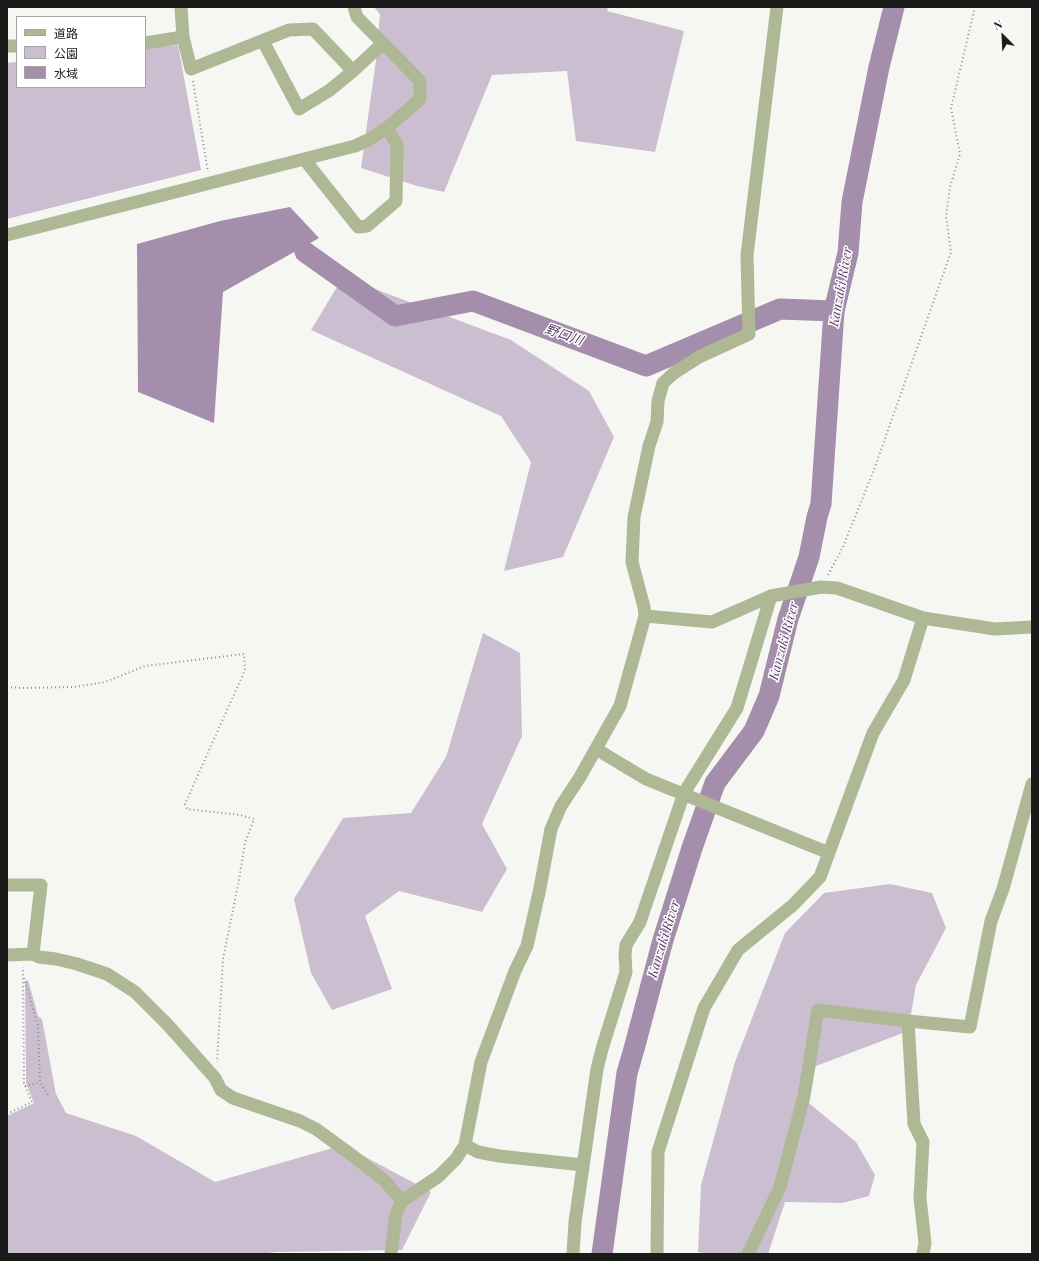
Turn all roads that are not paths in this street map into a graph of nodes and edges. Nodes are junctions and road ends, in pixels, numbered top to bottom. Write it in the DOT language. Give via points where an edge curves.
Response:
graph roads {
  1 [pos="180,7"];
  2 [pos="354,7"];
  3 [pos="777,7"];
  4 [pos="182,36"];
  5 [pos="263,41"];
  6 [pos="146,43"];
  7 [pos="383,43"];
  8 [pos="353,71"];
  9 [pos="387,128"];
  10 [pos="304,160"];
  11 [pos="7,235"];
  12 [pos="771,596"];
  13 [pos="645,616"];
  14 [pos="924,618"];
  15 [pos="1032,627"];
  16 [pos="596,749"];
  17 [pos="1032,784"];
  18 [pos="684,793"];
  19 [pos="829,853"];
  20 [pos="7,885"];
  21 [pos="28,954"];
  22 [pos="7,955"];
  23 [pos="908,1022"];
  24 [pos="465,1146"];
  25 [pos="583,1165"];
  26 [pos="402,1200"];
  27 [pos="390,1254"];
  28 [pos="573,1254"];
  29 [pos="657,1254"];
  30 [pos="748,1254"];
  31 [pos="923,1254"];
  1 -- 4 [label="street"];
  2 -- 7 [label="street" via="357,17"];
  3 -- 13 [label="street" via="747,254 749,334 699,357 663,383 658,401 657,422 634,517 632,562"];
  4 -- 5 [label="street" via="191,69"];
  4 -- 6 [label="street"];
  5 -- 8 [label="street" via="289,30 313,28"];
  5 -- 8 [label="street" via="299,109 330,90"];
  7 -- 8 [label="street"];
  7 -- 9 [label="street" via="420,81 420,99"];
  9 -- 10 [label="street" via="355,146"];
  9 -- 10 [label="street" via="397,145 396,201 366,226 358,227"];
  10 -- 11 [label="street"];
  12 -- 13 [label="street" via="712,622"];
  12 -- 14 [label="street" via="821,587 838,588"];
  12 -- 18 [label="street" via="736,708"];
  13 -- 16 [label="street" via="620,706"];
  14 -- 15 [label="street" via="995,629"];
  14 -- 19 [label="street" via="904,680 873,733"];
  16 -- 18 [label="street" via="646,779"];
  16 -- 24 [label="street" via="561,806 551,829 527,946 481,1062"];
  17 -- 23 [label="street" via="1003,889 991,921 970,1027"];
  18 -- 19 [label="street"];
  18 -- 25 [label="street" via="640,922 626,945 626,972 597,1069"];
  19 -- 29 [label="street" via="820,877 793,905 738,950 704,1008 658,1152"];
  20 -- 21 [label="street" via="41,885"];
  21 -- 22 [label="street"];
  21 -- 26 [label="street" via="77,964 107,974 135,992 215,1078 221,1090 232,1098 316,1129 385,1182"];
  23 -- 30 [label="street" via="818,1010 804,1096 780,1187"];
  23 -- 31 [label="street" via="914,1124 923,1142 920,1198 925,1243"];
  24 -- 25 [label="street" via="478,1152 499,1156"];
  24 -- 26 [label="street" via="456,1159 438,1176"];
  25 -- 28 [label="street"];
  26 -- 27 [label="street" via="396,1214"];
}
